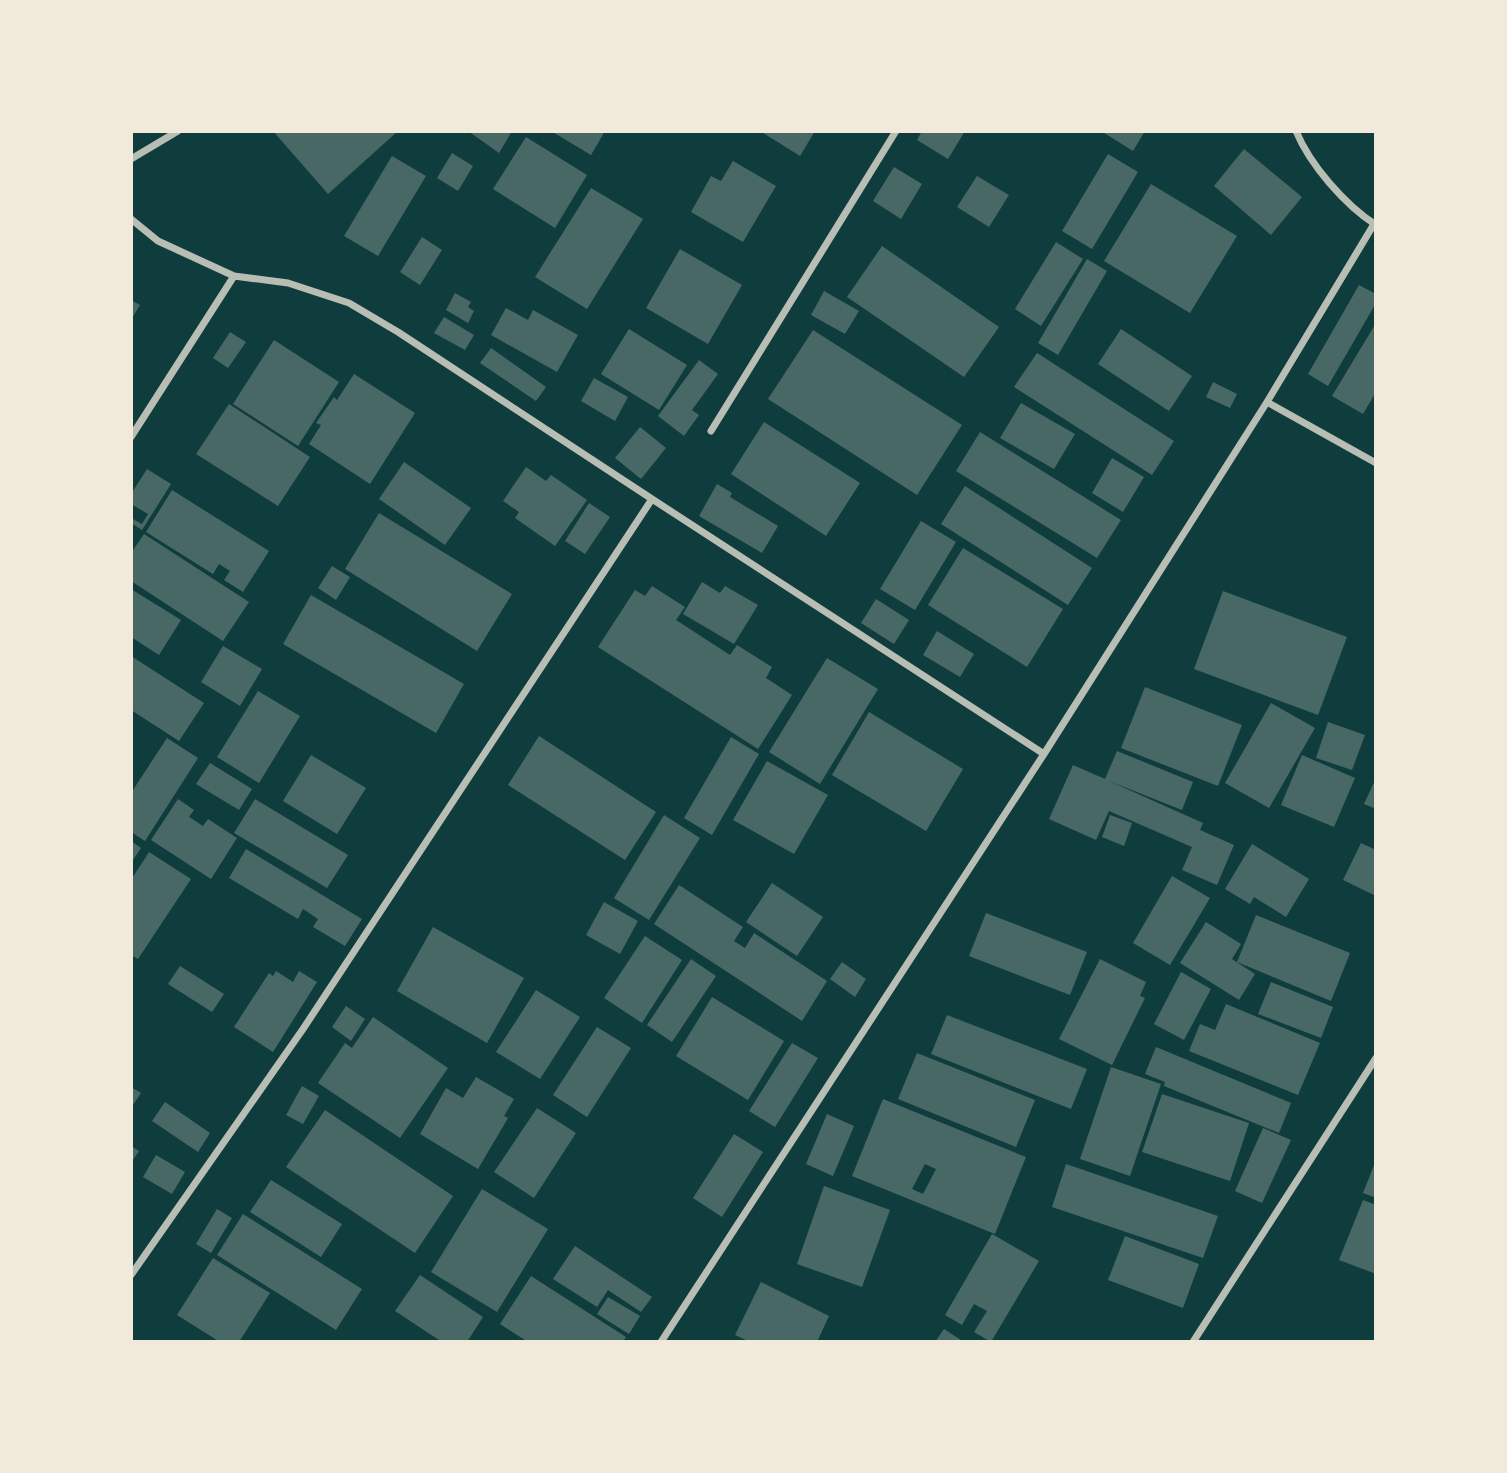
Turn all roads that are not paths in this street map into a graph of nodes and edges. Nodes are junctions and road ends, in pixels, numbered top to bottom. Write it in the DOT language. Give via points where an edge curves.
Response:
graph roads {
  1 [pos="178,131"];
  2 [pos="896,131"];
  3 [pos="1296,131"];
  4 [pos="131,159"];
  5 [pos="131,219"];
  6 [pos="1375,225"];
  7 [pos="234,276"];
  8 [pos="1267,402"];
  9 [pos="711,431"];
  10 [pos="131,437"];
  11 [pos="1376,463"];
  12 [pos="652,499"];
  13 [pos="1044,754"];
  14 [pos="1376,1058"];
  15 [pos="131,1275"];
  16 [pos="661,1342"];
  17 [pos="1193,1342"];
  1 -- 4 [label="street"];
  2 -- 9 [label="street"];
  3 -- 6 [label="street" via="1302,146 1343,197"];
  5 -- 7 [label="street" via="158,241"];
  6 -- 8 [label="street"];
  7 -- 10 [label="street"];
  7 -- 12 [label="street" via="288,283 349,303"];
  8 -- 11 [label="street"];
  8 -- 13 [label="street"];
  12 -- 13 [label="street"];
  12 -- 15 [label="street" via="303,1029"];
  13 -- 16 [label="street"];
  14 -- 17 [label="street"];
}
